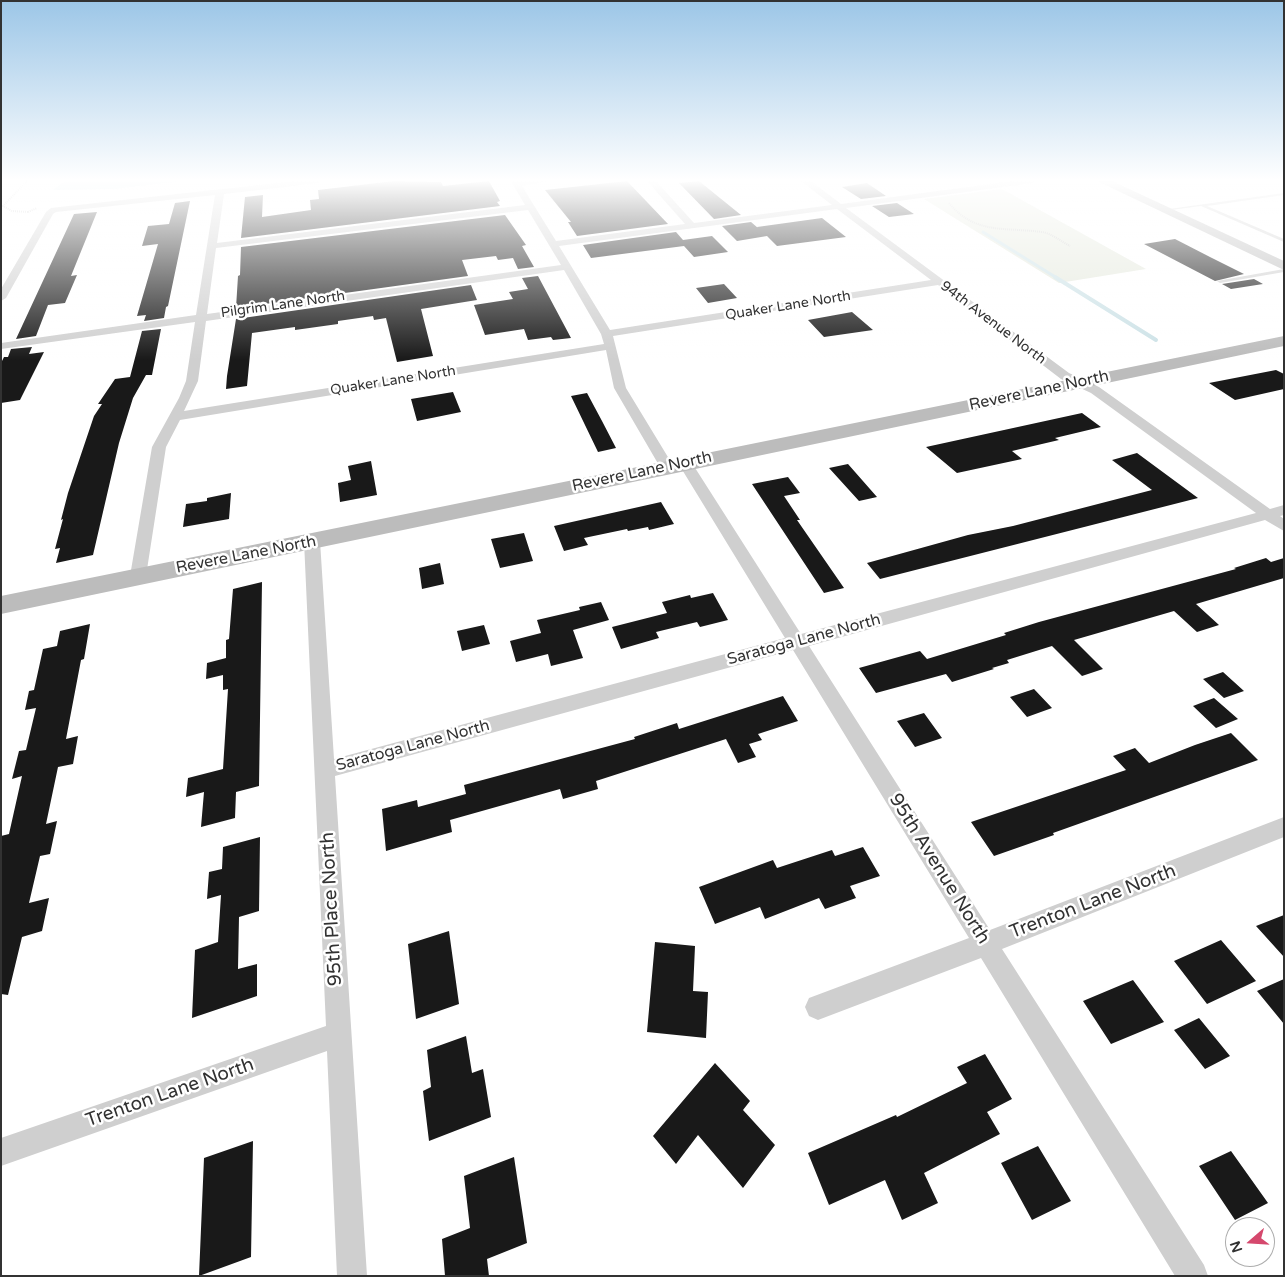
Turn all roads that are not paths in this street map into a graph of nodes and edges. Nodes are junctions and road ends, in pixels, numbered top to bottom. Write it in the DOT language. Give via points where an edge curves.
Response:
graph roads {
  1 [pos="35,241"];
  2 [pos="213,241"];
  3 [pos="256,241"];
  4 [pos="551,241"];
  5 [pos="579,241"];
  6 [pos="884,241"];
  7 [pos="1227,241"];
  8 [pos="553,244"];
  9 [pos="212,246"];
  10 [pos="566,267"];
  11 [pos="1284,268"];
  12 [pos="1220,281"];
  13 [pos="939,282"];
  14 [pos="1,298"];
  15 [pos="202,316"];
  16 [pos="609,340"];
  17 [pos="1284,341"];
  18 [pos="1,346"];
  19 [pos="1080,383"];
  20 [pos="174,417"];
  21 [pos="676,465"];
  22 [pos="1276,512"];
  23 [pos="1284,526"];
  24 [pos="312,541"];
  25 [pos="138,576"];
  26 [pos="2,608"];
  27 [pos="798,642"];
  28 [pos="325,770"];
  29 [pos="1284,827"];
  30 [pos="986,944"];
  31 [pos="818,1007"];
  32 [pos="339,1034"];
  33 [pos="1,1152"];
  34 [pos="352,1276"];
  35 [pos="1194,1276"];
  1 -- 14 [label="street"];
  2 -- 9 [label="street"];
  3 -- 9 [label="street"];
  4 -- 8 [label="street, 95th Avenue North"];
  5 -- 8 [label="street"];
  6 -- 13 [label="street, 94th Avenue North"];
  7 -- 11 [label="street"];
  8 -- 10 [label="street, 95th Avenue North"];
  9 -- 15 [label="street"];
  10 -- 15 [label="street, Pilgrim Lane North"];
  10 -- 16 [label="street, 95th Avenue North"];
  11 -- 12 [label="lane"];
  13 -- 16 [label="street, Quaker Lane North"];
  13 -- 19 [label="street, 94th Avenue North" via="1064,376"];
  15 -- 18 [label="street, Pilgrim Lane North"];
  15 -- 20 [label="street" via="192,380"];
  16 -- 20 [label="street, Quaker Lane North"];
  16 -- 21 [label="street, 95th Avenue North" via="620,388"];
  17 -- 19 [label="street, Revere Lane North"];
  19 -- 21 [label="street, Revere Lane North"];
  19 -- 22 [label="street, 94th Avenue North"];
  20 -- 25 [label="street" via="159,447"];
  21 -- 24 [label="street, Revere Lane North"];
  21 -- 27 [label="street, 95th Avenue North"];
  22 -- 23 [label="street, 94th Avenue North"];
  22 -- 27 [label="street, Saratoga Lane North"];
  24 -- 25 [label="street, Revere Lane North"];
  24 -- 28 [label="street, 95th Place North"];
  25 -- 26 [label="street, Revere Lane North"];
  27 -- 28 [label="street, Saratoga Lane North"];
  27 -- 30 [label="street, 95th Avenue North"];
  28 -- 32 [label="street, 95th Place North"];
  29 -- 30 [label="street, Trenton Lane North"];
  30 -- 31 [label="street, Trenton Lane North"];
  30 -- 35 [label="street, 95th Avenue North"];
  32 -- 33 [label="street, Trenton Lane North"];
  32 -- 34 [label="street, 95th Place North"];
}
